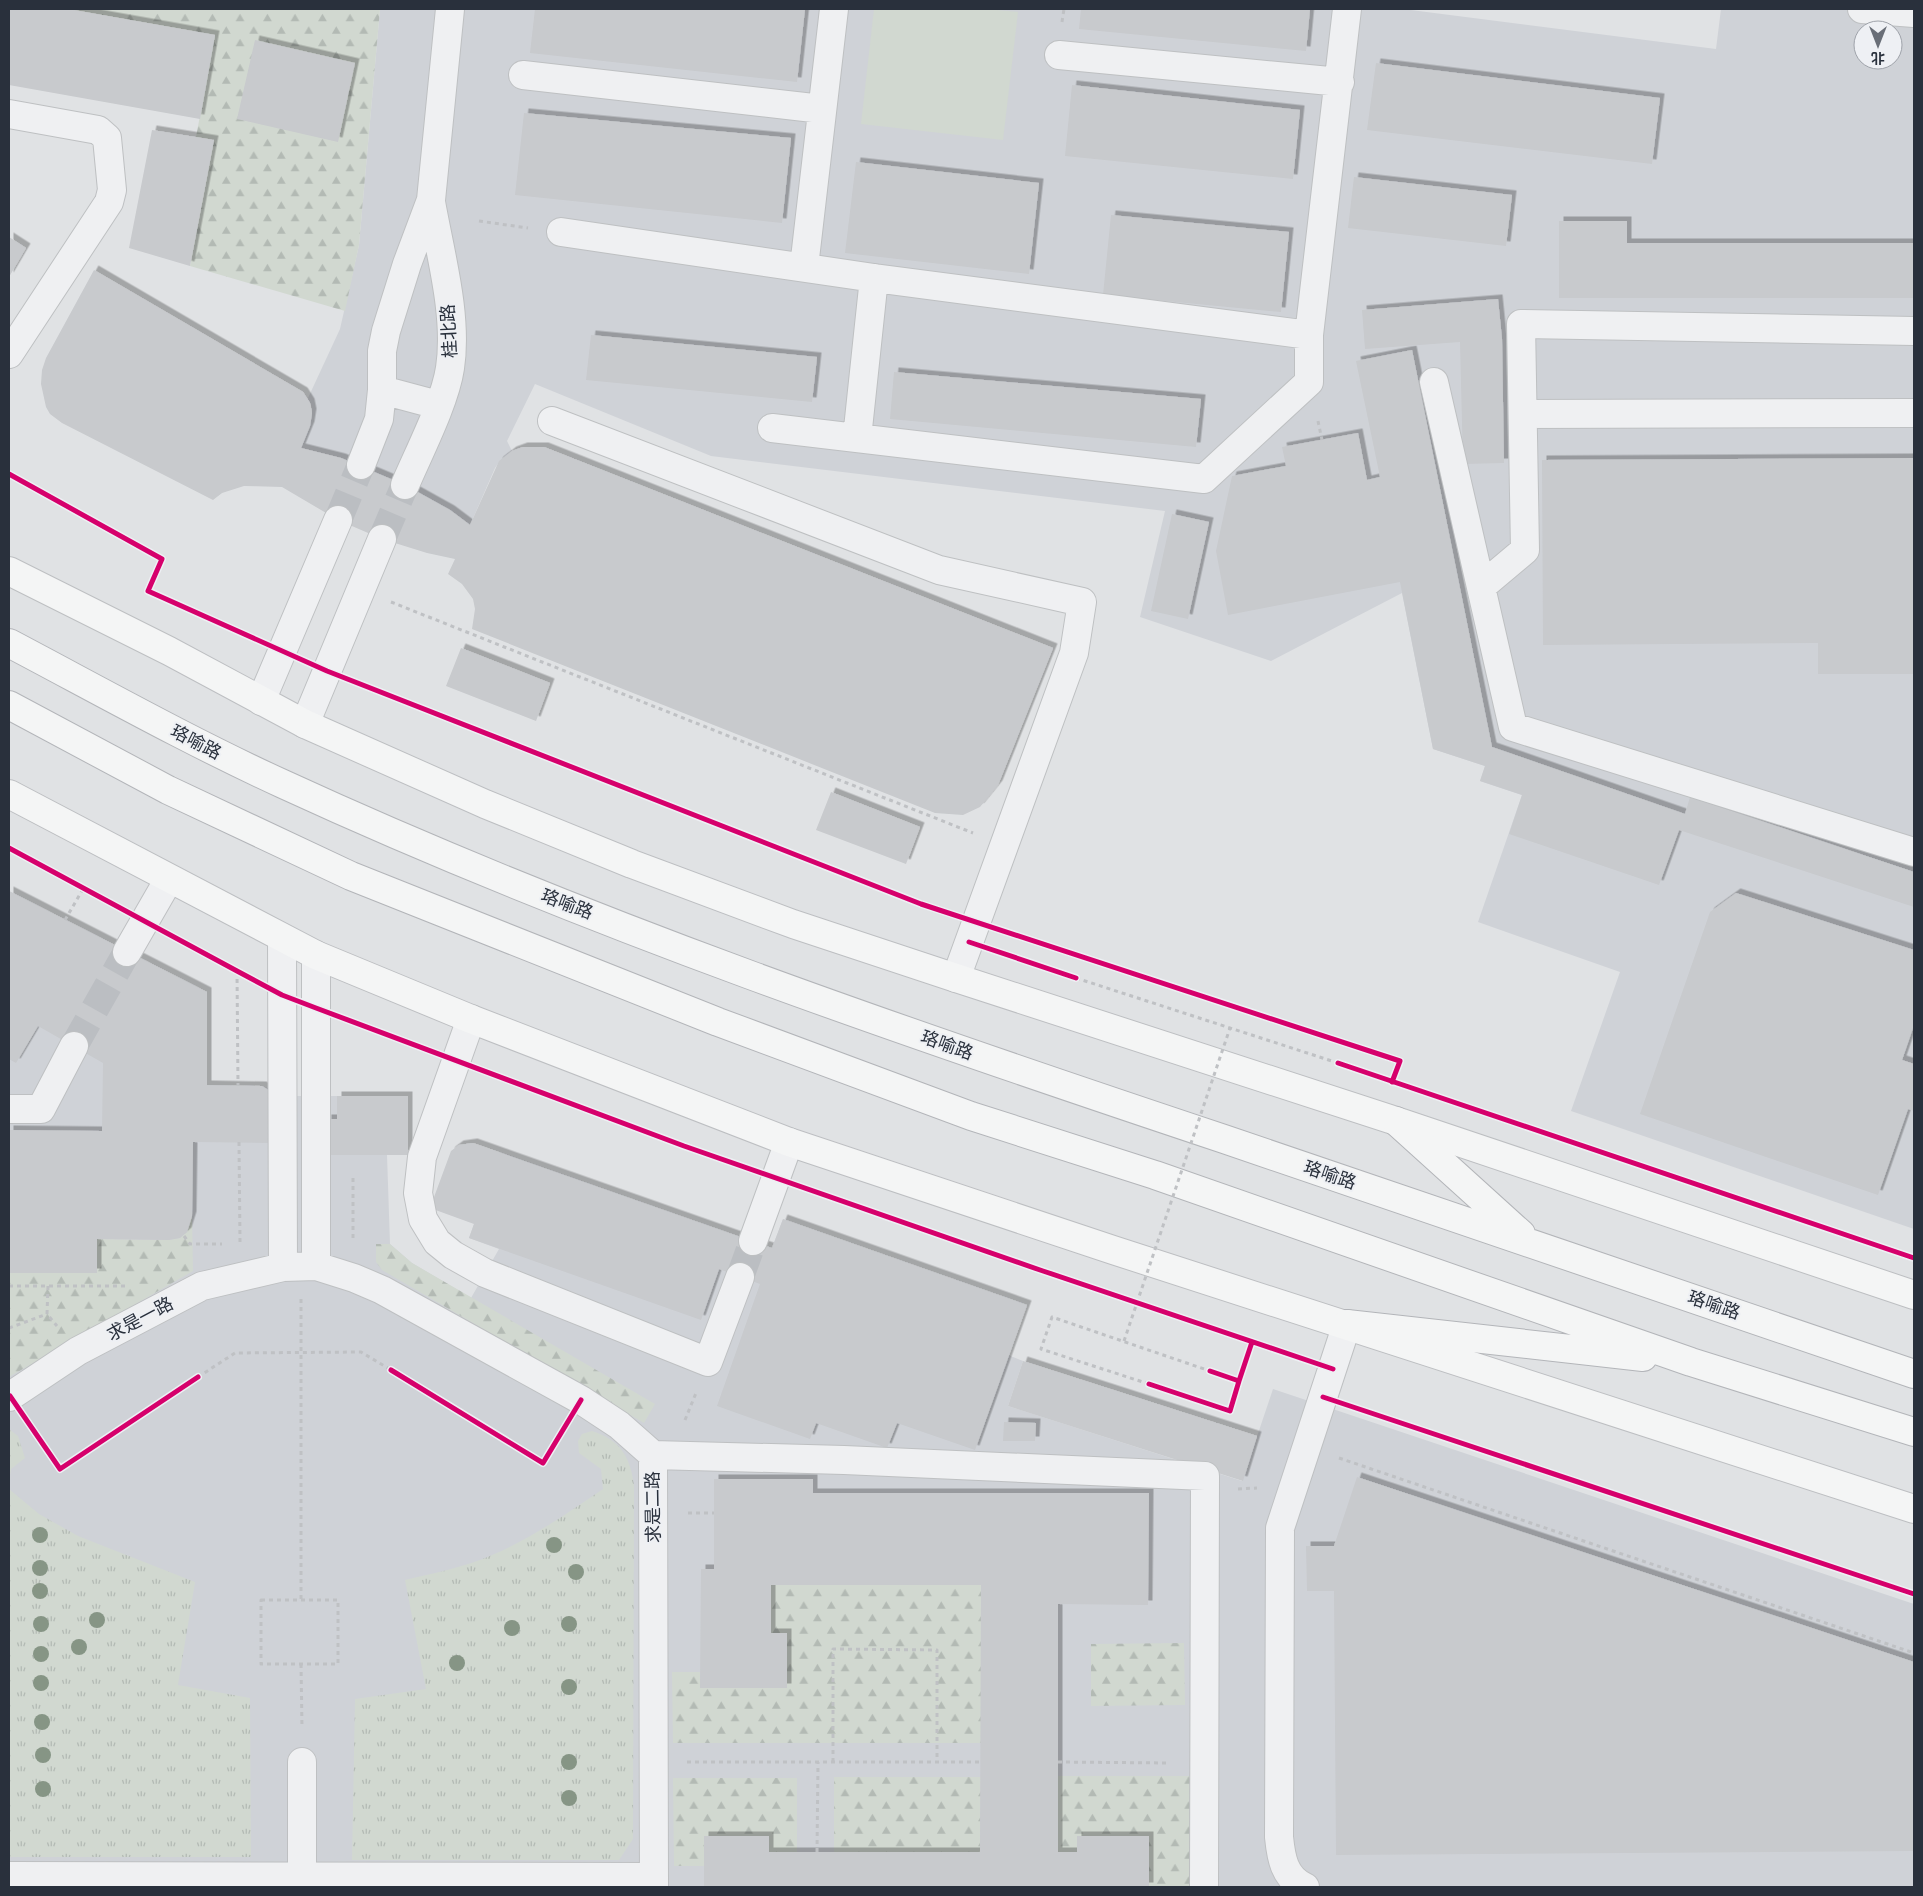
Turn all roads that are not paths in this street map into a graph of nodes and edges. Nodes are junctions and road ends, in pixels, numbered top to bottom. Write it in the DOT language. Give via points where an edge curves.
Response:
graph roads {
  1 [pos="450,9"];
  2 [pos="834,9"];
  3 [pos="1347,9"];
  4 [pos="1862,9"];
  5 [pos="1914,13"];
  6 [pos="1059,55"];
  7 [pos="523,75"];
  8 [pos="1340,82"];
  9 [pos="822,109"];
  10 [pos="9,114"];
  11 [pos="431,200"];
  12 [pos="561,232"];
  13 [pos="804,268"];
  14 [pos="874,278"];
  15 [pos="1914,331"];
  16 [pos="1310,335"];
  17 [pos="9,354"];
  18 [pos="1434,382"];
  19 [pos="382,390"];
  20 [pos="438,405"];
  21 [pos="1914,413"];
  22 [pos="1523,414"];
  23 [pos="552,421"];
  24 [pos="772,428"];
  25 [pos="857,438"];
  26 [pos="361,465"];
  27 [pos="405,485"];
  28 [pos="338,520"];
  29 [pos="382,539"];
  30 [pos="9,571"];
  31 [pos="1481,587"];
  32 [pos="9,643"];
  33 [pos="261,702"];
  34 [pos="9,705"];
  35 [pos="305,724"];
  36 [pos="9,794"];
  37 [pos="1914,852"];
  38 [pos="168,879"];
  39 [pos="282,938"];
  40 [pos="127,952"];
  41 [pos="316,955"];
  42 [pos="956,978"];
  43 [pos="471,1019"];
  44 [pos="74,1046"];
  45 [pos="9,1109"];
  46 [pos="1396,1121"];
  47 [pos="789,1142"];
  48 [pos="752,1241"];
  49 [pos="1529,1241"];
  50 [pos="300,1266"];
  51 [pos="740,1276"];
  52 [pos="1914,1295"];
  53 [pos="1347,1324"];
  54 [pos="1691,1362"];
  55 [pos="1914,1374"];
  56 [pos="9,1397"];
  57 [pos="1914,1432"];
  58 [pos="652,1455"];
  59 [pos="1914,1509"];
  60 [pos="302,1762"];
  61 [pos="9,1876"];
  62 [pos="302,1882"];
  63 [pos="654,1882"];
  64 [pos="1204,1887"];
  65 [pos="1305,1887"];
  1 -- 11 [label="street, 桂北路"];
  2 -- 9 [label="street"];
  3 -- 8 [label="street"];
  4 -- 5 [label="street"];
  6 -- 8 [label="street"];
  7 -- 9 [label="street"];
  8 -- 16 [label="street"];
  9 -- 13 [label="street"];
  10 -- 17 [label="street" via="98,130 107,138 112,190 109,202"];
  11 -- 19 [label="street, 桂北路" via="386,331 382,351"];
  11 -- 20 [label="street, 桂北路" via="449,303 452,340 450,370"];
  12 -- 13 [label="street"];
  13 -- 14 [label="street"];
  14 -- 16 [label="street"];
  14 -- 25 [label="street"];
  15 -- 22 [label="street" via="1520,324"];
  16 -- 25 [label="street" via="1310,382 1204,479"];
  18 -- 31 [label="street"];
  19 -- 20 [label="street"];
  19 -- 26 [label="street, 桂北路" via="379,419"];
  20 -- 27 [label="street, 桂北路"];
  21 -- 22 [label="street"];
  22 -- 31 [label="street" via="1525,550"];
  23 -- 42 [label="street" via="939,570 1082,602 1074,653"];
  24 -- 25 [label="street"];
  28 -- 33 [label="street"];
  29 -- 35 [label="street"];
  30 -- 33 [label="main road" via="169,651"];
  31 -- 37 [label="street" via="1513,727"];
  32 -- 49 [label="main road, 珞喻路" via="194,742 550,899 992,1061"];
  33 -- 35 [label="main road"];
  34 -- 54 [label="main road" via="168,790 351,876 718,1022 971,1116 1155,1175"];
  35 -- 42 [label="main road" via="485,804 632,864 793,924"];
  36 -- 38 [label="main road"];
  38 -- 39 [label="main road"];
  38 -- 40 [label="street"];
  39 -- 41 [label="main road"];
  39 -- 50 [label="street" via="282,995"];
  41 -- 43 [label="main road"];
  41 -- 50 [label="street"];
  42 -- 46 [label="main road"];
  43 -- 47 [label="main road"];
  43 -- 51 [label="street" via="422,1157 419,1210 436,1242 485,1273 708,1362"];
  44 -- 45 [label="street" via="41,1109"];
  46 -- 49 [label="main road"];
  46 -- 52 [label="main road"];
  47 -- 48 [label="street"];
  47 -- 53 [label="main road"];
  49 -- 55 [label="main road, 珞喻路"];
  50 -- 56 [label="street, 求是一路" via="202,1286 78,1351"];
  50 -- 58 [label="street, 求是二路" via="354,1278 382,1290 581,1400 619,1425"];
  53 -- 54 [label="main road"];
  53 -- 59 [label="main road"];
  53 -- 65 [label="street" via="1280,1528 1280,1850 1286,1871"];
  54 -- 57 [label="main road"];
  58 -- 63 [label="street, 求是二路"];
  58 -- 64 [label="street" via="1205,1476"];
  60 -- 62 [label="street"];
  61 -- 62 [label="street"];
  62 -- 63 [label="street"];
}
